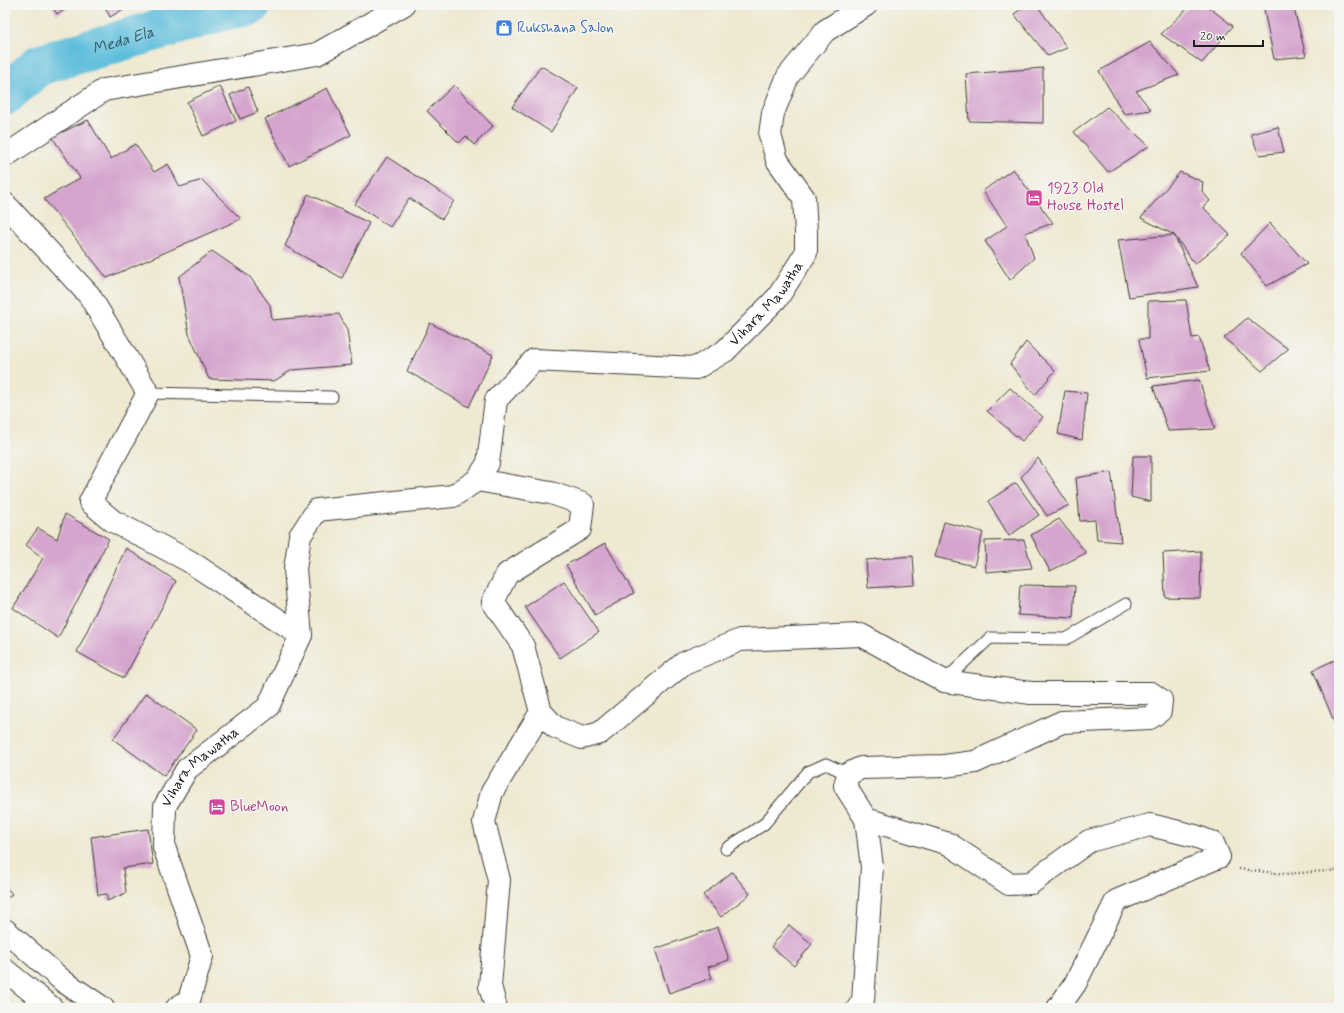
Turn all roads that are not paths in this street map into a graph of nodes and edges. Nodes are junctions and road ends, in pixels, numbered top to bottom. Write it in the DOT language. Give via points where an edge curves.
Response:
graph roads {
  1 [pos="403,5"];
  2 [pos="866,5"];
  3 [pos="5,156"];
  4 [pos="5,204"];
  5 [pos="148,393"];
  6 [pos="332,397"];
  7 [pos="477,480"];
  8 [pos="1126,604"];
  9 [pos="301,635"];
  10 [pos="944,681"];
  11 [pos="541,712"];
  12 [pos="848,774"];
  13 [pos="866,819"];
  14 [pos="726,849"];
  15 [pos="5,930"];
  16 [pos="5,970"];
  17 [pos="52,1008"];
  18 [pos="103,1008"];
  19 [pos="177,1008"];
  20 [pos="496,1008"];
  21 [pos="858,1008"];
  22 [pos="1058,1008"];
  1 -- 3 [label="street" via="318,54 104,90"];
  2 -- 7 [label="street, Vihara Mawatha" via="825,31 788,76 773,113 770,135 777,160 804,198 806,232 806,253 778,297 725,351 696,368 534,360 496,400 488,462"];
  4 -- 5 [label="street" via="89,295"];
  5 -- 6 [label="lane"];
  5 -- 9 [label="street" via="90,502 113,521 189,561"];
  7 -- 9 [label="street, Vihara Mawatha" via="453,496 317,510 300,536 295,568"];
  7 -- 11 [label="street" via="552,493 583,504 580,529 507,574 493,602 523,646"];
  8 -- 10 [label="lane" via="1066,639 990,638"];
  9 -- 19 [label="street, Vihara Mawatha" via="268,707 187,769 165,806 164,847 202,956 188,1000"];
  10 -- 11 [label="street" via="861,635 740,640 684,664 600,733 582,738 555,727"];
  10 -- 12 [label="street" via="1031,693 1151,694 1161,700 1160,711 1150,718 1062,722 975,762 944,766 861,768"];
  11 -- 20 [label="street" via="492,792 484,822 499,880 490,986"];
  12 -- 13 [label="street" via="845,786"];
  12 -- 14 [label="lane" via="826,764 808,772 764,824"];
  13 -- 21 [label="street" via="872,867 863,1001"];
  13 -- 22 [label="street" via="949,844 1009,884 1031,883 1089,840 1150,824 1213,843 1219,857 1116,900 1075,984"];
  15 -- 18 [label="street" via="63,981"];
  16 -- 17 [label="street"];
}
